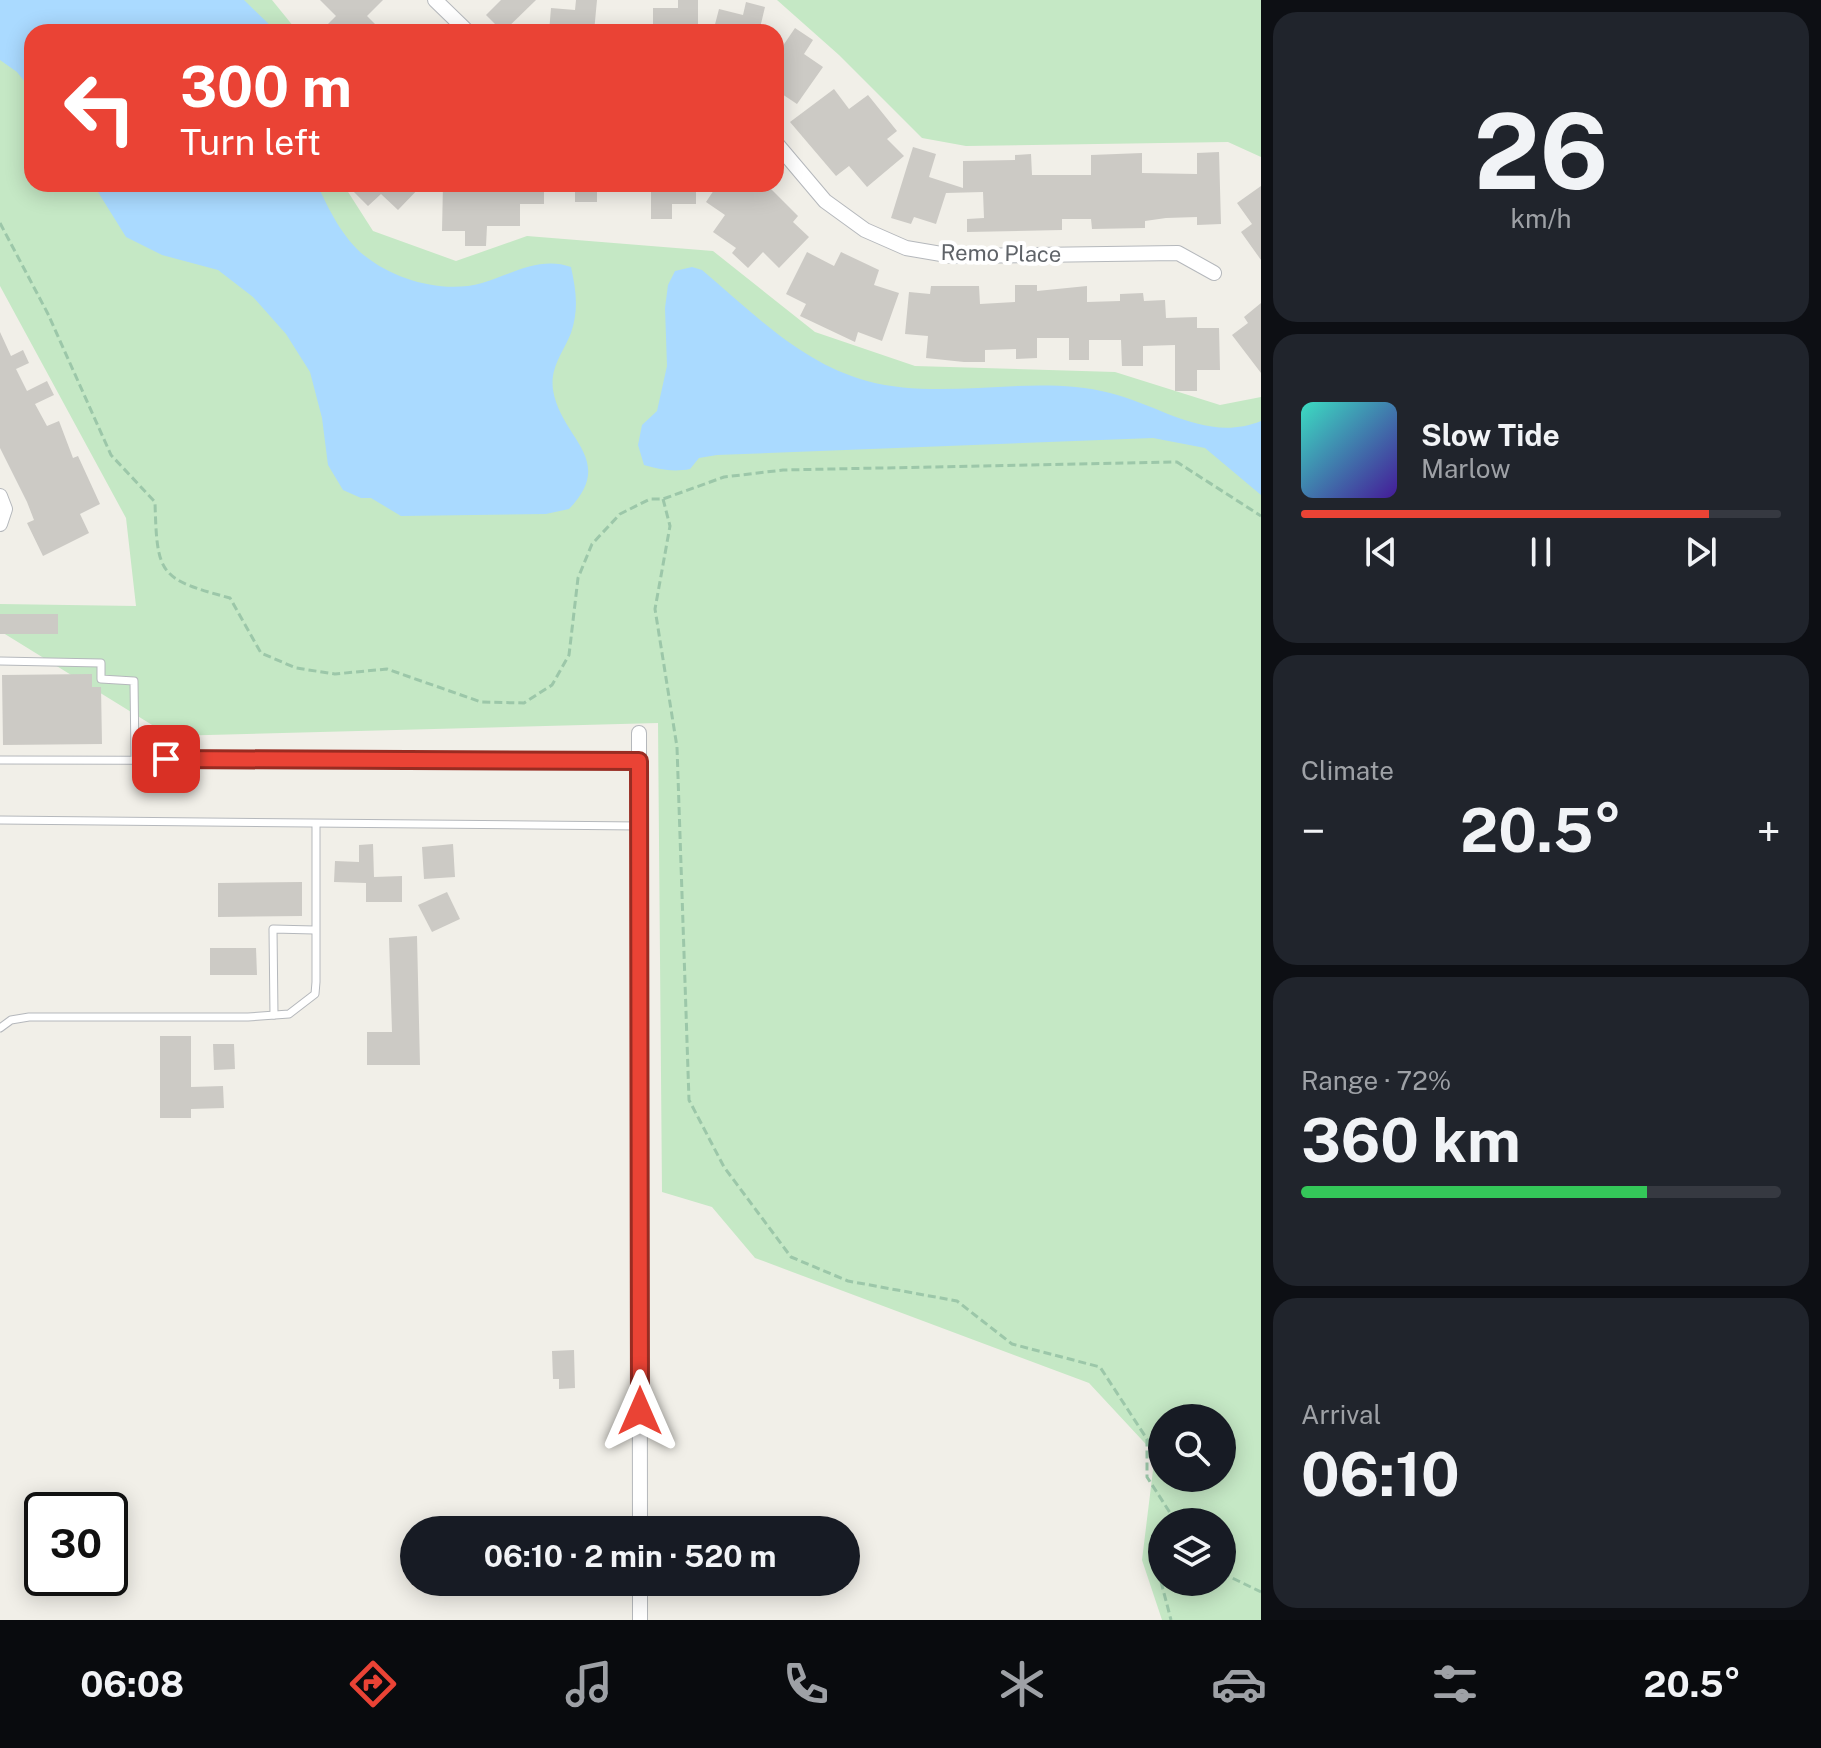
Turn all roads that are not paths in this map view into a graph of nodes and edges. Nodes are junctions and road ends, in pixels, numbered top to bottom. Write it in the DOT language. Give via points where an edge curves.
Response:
graph roads {
  1 [pos="435,0"];
  2 [pos="460,24"];
  3 [pos="784,152"];
  4 [pos="1214,273"];
  5 [pos="0,496"];
  6 [pos="0,524"];
  7 [pos="0,661"];
  8 [pos="639,733"];
  9 [pos="135,759"];
  10 [pos="0,760"];
  11 [pos="639,761"];
  12 [pos="0,820"];
  13 [pos="316,825"];
  14 [pos="639,826"];
  15 [pos="314,930"];
  16 [pos="274,1015"];
  17 [pos="0,1028"];
  18 [pos="640,1516"];
  19 [pos="640,1596"];
  20 [pos="640,1620"];
  1 -- 2 [label="street"];
  3 -- 4 [label="street, Remo Place" via="825,201 865,230 906,248 953,256 1178,253"];
  5 -- 6 [label="street" via="5,509"];
  7 -- 9 [label="lane" via="101,663 101,679 134,681"];
  8 -- 11 [label="street"];
  9 -- 10 [label="lane"];
  9 -- 11 [label="lane"];
  11 -- 14 [label="street"];
  12 -- 13 [label="lane"];
  13 -- 14 [label="lane"];
  13 -- 15 [label="lane"];
  14 -- 18 [label="street"];
  15 -- 16 [label="lane" via="315,994 289,1014"];
  15 -- 16 [label="lane" via="273,929"];
  16 -- 17 [label="lane" via="29,1017"];
  19 -- 20 [label="street"];
}
